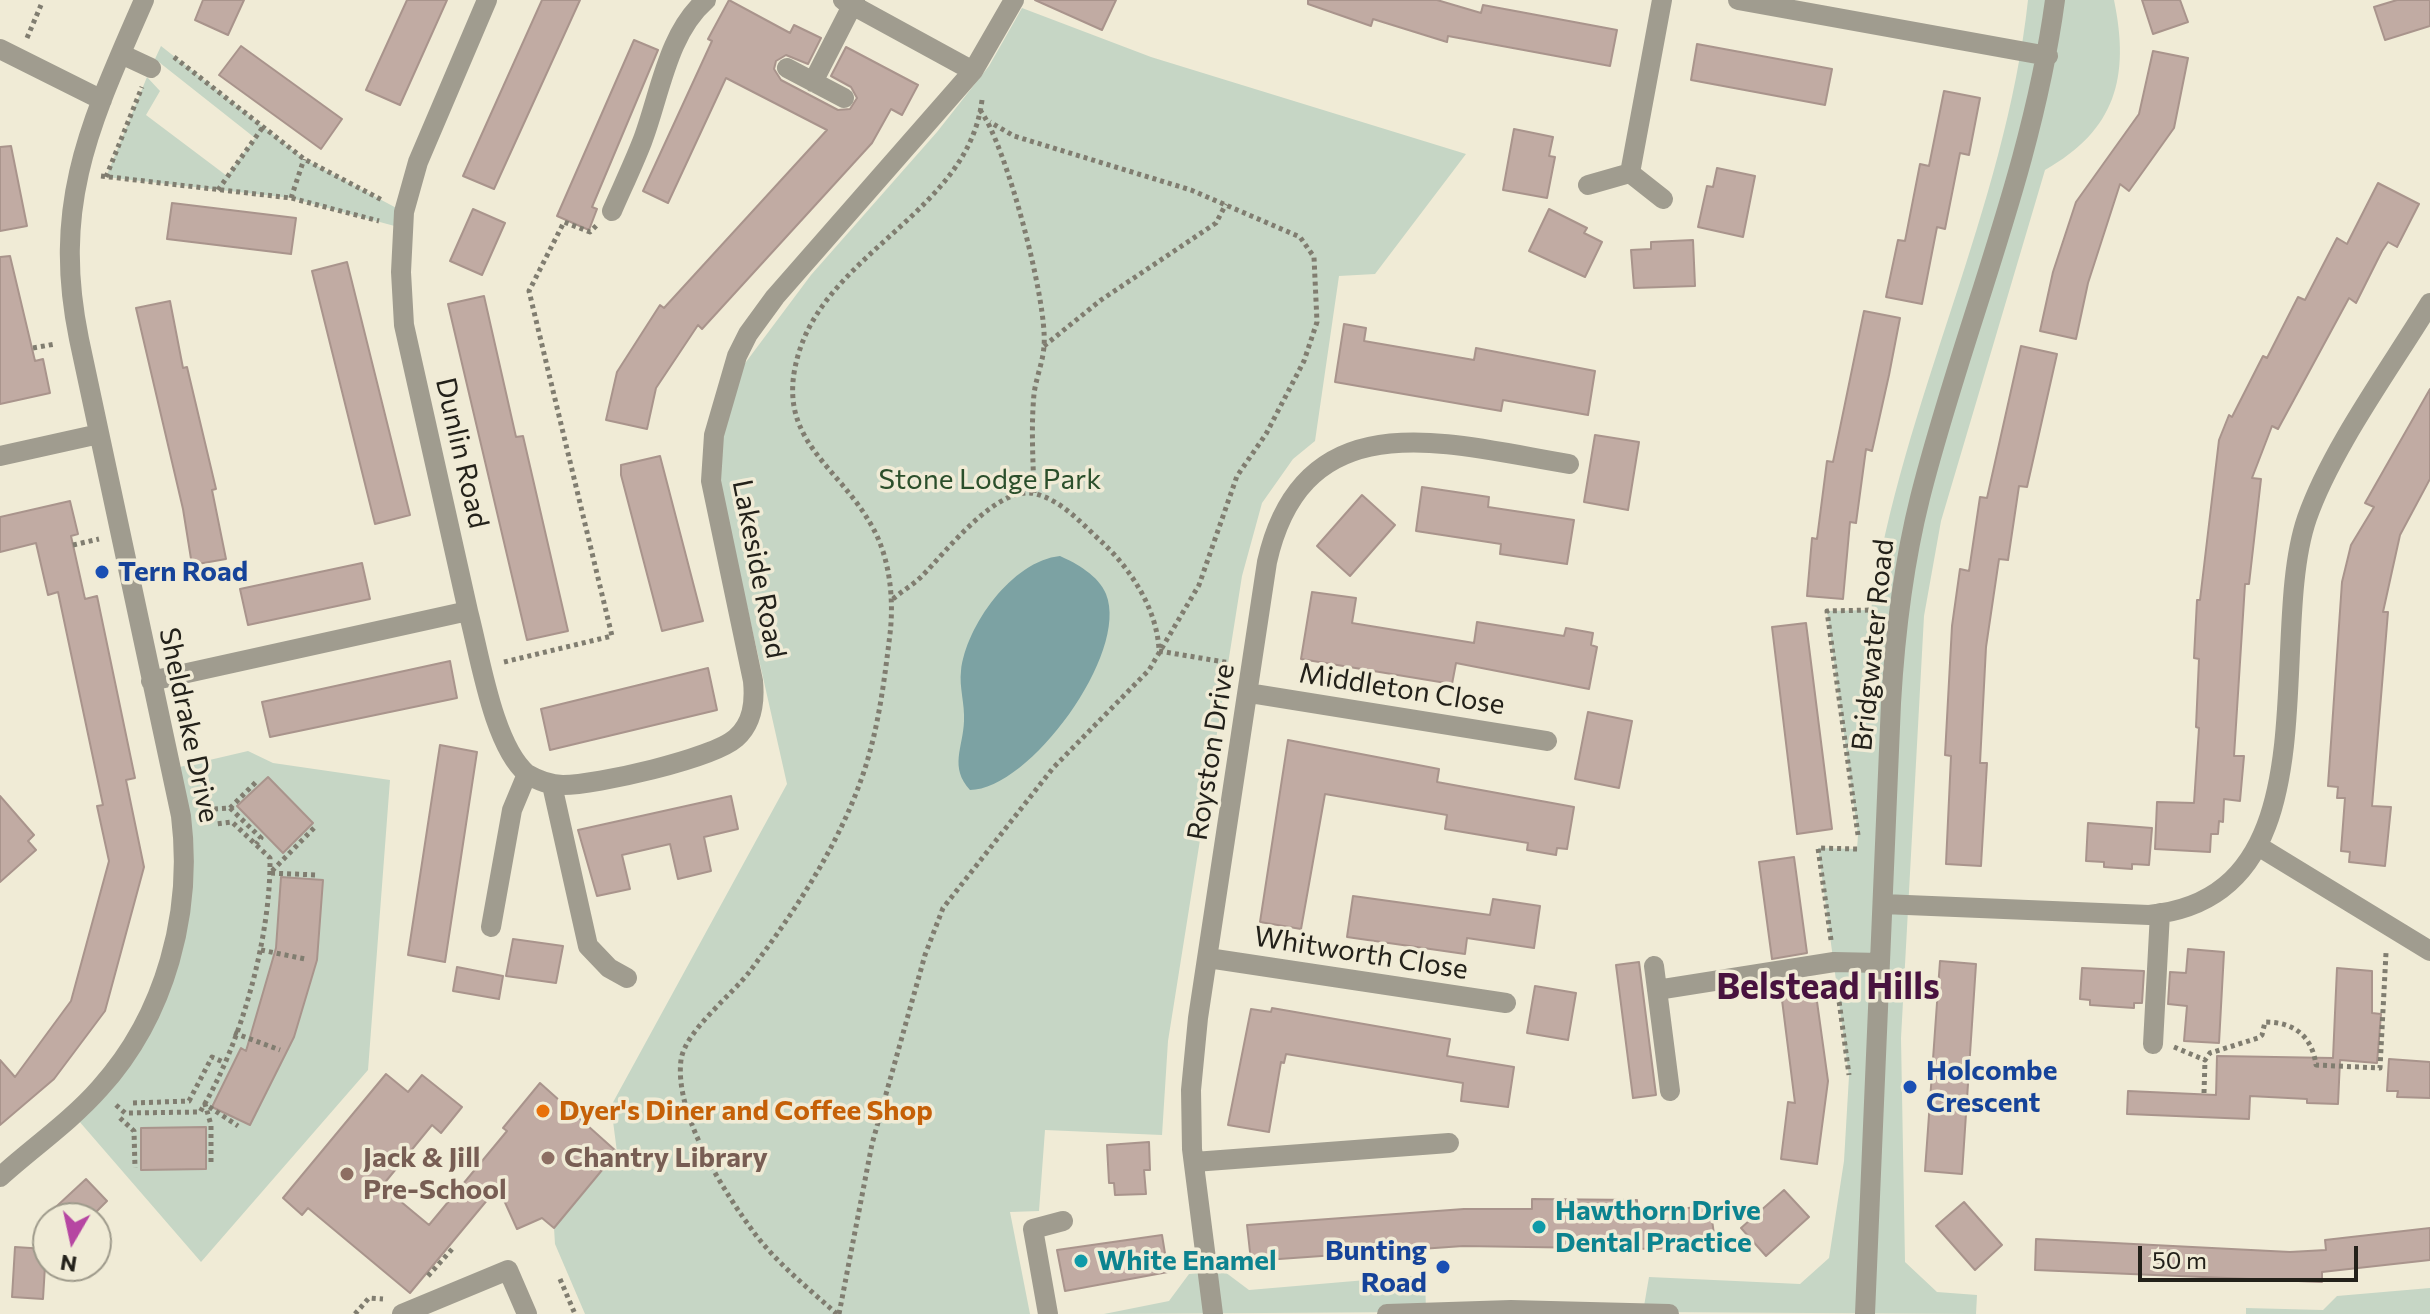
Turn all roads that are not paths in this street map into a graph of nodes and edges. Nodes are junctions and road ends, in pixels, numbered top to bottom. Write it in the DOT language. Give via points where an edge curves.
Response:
graph roads {
  1 [pos="144,0"];
  2 [pos="487,0"];
  3 [pos="706,0"];
  4 [pos="1014,0"];
  5 [pos="1662,0"];
  6 [pos="1738,0"];
  7 [pos="2055,0"];
  8 [pos="850,2"];
  9 [pos="9,54"];
  10 [pos="121,54"];
  11 [pos="2048,56"];
  12 [pos="151,68"];
  13 [pos="787,68"];
  14 [pos="973,71"];
  15 [pos="813,82"];
  16 [pos="844,98"];
  17 [pos="102,100"];
  18 [pos="1630,173"];
  19 [pos="1588,185"];
  20 [pos="1663,199"];
  21 [pos="612,211"];
  22 [pos="2430,303"];
  23 [pos="99,434"];
  24 [pos="0,456"];
  25 [pos="1569,464"];
  26 [pos="468,611"];
  27 [pos="151,681"];
  28 [pos="1249,693"];
  29 [pos="1547,741"];
  30 [pos="527,774"];
  31 [pos="552,785"];
  32 [pos="2258,846"];
  33 [pos="1883,904"];
  34 [pos="2160,913"];
  35 [pos="491,927"];
  36 [pos="2430,951"];
  37 [pos="1208,958"];
  38 [pos="1880,963"];
  39 [pos="1654,966"];
  40 [pos="627,978"];
  41 [pos="1657,990"];
  42 [pos="1506,1003"];
  43 [pos="2153,1041"];
  44 [pos="1670,1091"];
  45 [pos="1449,1143"];
  46 [pos="1194,1162"];
  47 [pos="0,1177"];
  48 [pos="1063,1221"];
  49 [pos="402,1314"];
  50 [pos="527,1314"];
  51 [pos="1048,1314"];
  52 [pos="1213,1314"];
  53 [pos="1398,1314"];
  54 [pos="1669,1314"];
  55 [pos="1865,1314"];
  1 -- 10 [label="street, Sheldrake Drive"];
  2 -- 26 [label="street, Dunlin Road" via="423,148 403,220 404,325"];
  3 -- 21 [label="street" via="687,19 677,40"];
  4 -- 14 [label="street, Lakeside Road"];
  5 -- 18 [label="street"];
  6 -- 11 [label="street"];
  7 -- 11 [label="street, Bridgwater Road"];
  8 -- 14 [label="street"];
  8 -- 15 [label="street"];
  9 -- 17 [label="street"];
  10 -- 12 [label="street"];
  10 -- 17 [label="street, Sheldrake Drive"];
  11 -- 33 [label="street, Bridgwater Road" via="2022,164 1929,464 1909,551 1894,650"];
  13 -- 15 [label="street"];
  14 -- 31 [label="street, Lakeside Road" via="761,315 729,379 714,435 711,481 753,681 754,701 745,728 705,755 586,783"];
  15 -- 16 [label="street"];
  17 -- 23 [label="street, Sheldrake Drive" via="76,174 68,225 74,316"];
  18 -- 19 [label="street"];
  18 -- 20 [label="street"];
  22 -- 32 [label="street" via="2329,470 2307,519 2294,571 2278,790"];
  23 -- 24 [label="street"];
  23 -- 27 [label="street, Sheldrake Drive"];
  25 -- 28 [label="street, Royston Drive" via="1403,440 1363,448 1316,473 1289,500 1275,529"];
  26 -- 27 [label="street"];
  26 -- 30 [label="street, Lakeside Road" via="505,748"];
  27 -- 47 [label="street, Sheldrake Drive" via="184,843 184,892 167,967 146,1021 115,1071"];
  28 -- 29 [label="street, Middleton Close"];
  28 -- 37 [label="street, Royston Drive"];
  30 -- 31 [label="street, Lakeside Road"];
  30 -- 35 [label="street" via="512,810"];
  31 -- 40 [label="street" via="588,946"];
  32 -- 34 [label="street" via="2210,894"];
  32 -- 36 [label="street"];
  33 -- 34 [label="street"];
  33 -- 38 [label="street, Bridgwater Road"];
  34 -- 43 [label="street"];
  37 -- 42 [label="street, Whitworth Close"];
  37 -- 46 [label="street, Royston Drive" via="1191,1090"];
  38 -- 41 [label="street" via="1834,962"];
  38 -- 55 [label="street, Bridgwater Road"];
  39 -- 41 [label="street"];
  41 -- 44 [label="street"];
  45 -- 46 [label="street"];
  46 -- 52 [label="street, Royston Drive"];
  48 -- 51 [label="street" via="1033,1229"];
  49 -- 50 [label="street" via="508,1270"];
  53 -- 54 [label="street"];
}
